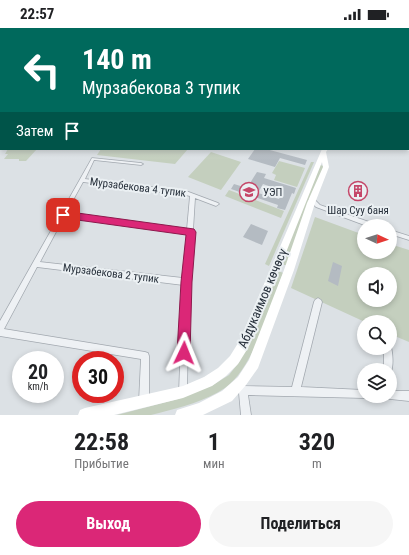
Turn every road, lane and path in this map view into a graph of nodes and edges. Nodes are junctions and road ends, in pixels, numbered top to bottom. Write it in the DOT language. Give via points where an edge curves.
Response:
graph roads {
  1 [pos="325,151"];
  2 [pos="141,164"];
  3 [pos="82,180"];
  4 [pos="193,196"];
  5 [pos="216,204"];
  6 [pos="313,205"];
  7 [pos="63,215"];
  8 [pos="357,220"];
  9 [pos="191,232"];
  10 [pos="397,234"];
  11 [pos="409,238"];
  12 [pos="36,264"];
  13 [pos="277,265"];
  14 [pos="289,270"];
  15 [pos="186,282"];
  16 [pos="318,302"];
  17 [pos="0,331"];
  18 [pos="239,389"];
  19 [pos="183,392"];
  20 [pos="295,392"];
  21 [pos="357,394"];
  22 [pos="397,395"];
  23 [pos="409,396"];
  24 [pos="144,402"];
  25 [pos="84,415"];
  26 [pos="182,415"];
  27 [pos="246,415"];
  1 -- 6 [label="main road, Абдукаимов көчөсү" via="326,167"];
  1 -- 13 [label="main road, Абдукаимов көчөсү"];
  2 -- 3 [label="street" via="93,159"];
  3 -- 4 [label="street, Мурзабекова 4 тупик"];
  3 -- 7 [label="street"];
  4 -- 5 [label="street, Мурзабекова 4 тупик"];
  4 -- 9 [label="street"];
  6 -- 8 [label="street"];
  6 -- 14 [label="main road, Абдукаимов көчөсү"];
  7 -- 9 [label="street"];
  7 -- 12 [label="street"];
  9 -- 15 [label="street"];
  10 -- 11 [label="street"];
  12 -- 15 [label="street, Мурзабекова 2 тупик"];
  12 -- 17 [label="street"];
  13 -- 14 [label="main road"];
  13 -- 19 [label="main road, Абдукаимов көчөсү" via="244,344 234,360 208,382"];
  14 -- 18 [label="main road, Абдукаимов көчөсү" via="254,364"];
  15 -- 19 [label="street"];
  16 -- 20 [label="street"];
  17 -- 24 [label="street" via="145,356"];
  18 -- 20 [label="street"];
  18 -- 26 [label="main road, Абдукаимов көчөсү" via="200,409"];
  18 -- 27 [label="street"];
  19 -- 24 [label="main road, Абдукаимов көчөсү"];
  20 -- 21 [label="street"];
  22 -- 23 [label="street"];
  24 -- 25 [label="main road, Абдукаимов көчөсү"];
}
